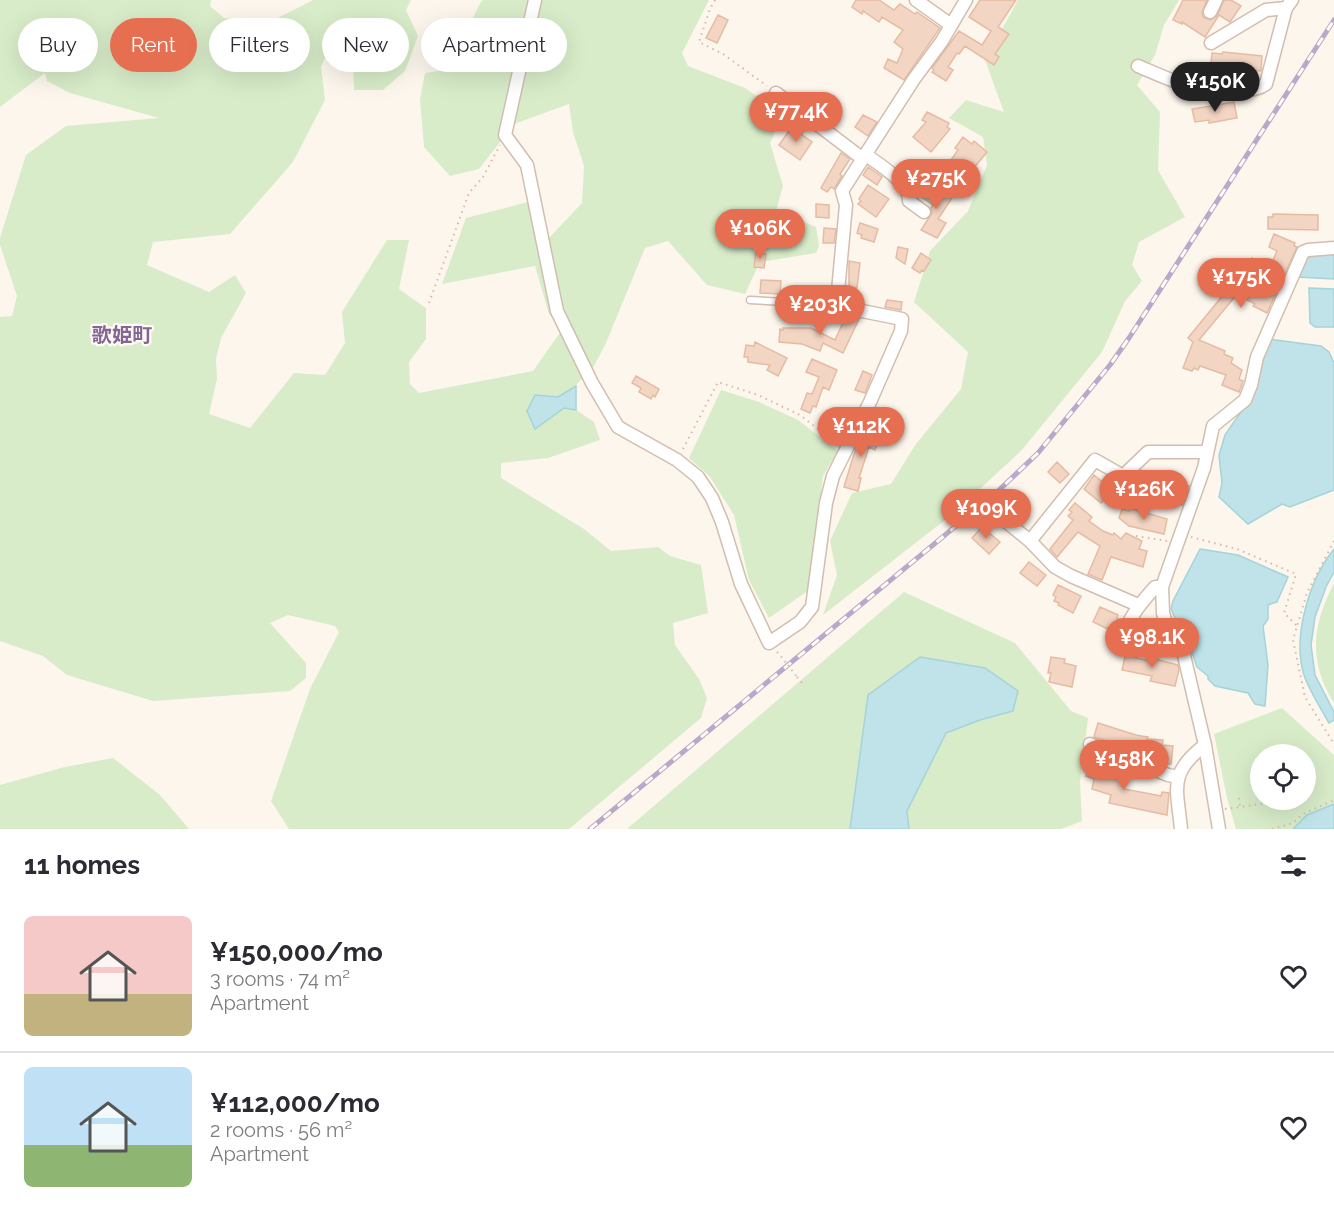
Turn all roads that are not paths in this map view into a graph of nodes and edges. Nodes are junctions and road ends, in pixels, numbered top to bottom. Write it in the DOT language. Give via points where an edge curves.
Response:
graph roads {
  1 [pos="535,0"];
  2 [pos="916,0"];
  3 [pos="966,0"];
  4 [pos="1216,0"];
  5 [pos="1289,4"];
  6 [pos="1266,5"];
  7 [pos="1209,12"];
  8 [pos="951,25"];
  9 [pos="1211,43"];
  10 [pos="1138,66"];
  11 [pos="776,93"];
  12 [pos="865,157"];
  13 [pos="924,212"];
  14 [pos="1334,248"];
  15 [pos="750,300"];
  16 [pos="840,305"];
  17 [pos="1207,452"];
  18 [pos="998,515"];
  19 [pos="1030,541"];
  20 [pos="1162,587"];
  21 [pos="1138,605"];
  22 [pos="1123,640"];
  23 [pos="1090,744"];
  24 [pos="1205,745"];
  25 [pos="1178,777"];
  26 [pos="1180,829"];
  27 [pos="1219,829"];
  1 -- 16 [label="street" via="506,135 527,165 557,311 618,427 677,460 698,477 712,498 741,584 769,643 800,622 812,607 833,476 901,331 902,319"];
  2 -- 8 [label="street"];
  3 -- 8 [label="street"];
  4 -- 7 [label="street"];
  5 -- 6 [label="street"];
  5 -- 10 [label="street" via="1266,84 1259,89 1223,93 1188,87"];
  6 -- 9 [label="street"];
  8 -- 12 [label="street"];
  11 -- 12 [label="street"];
  12 -- 13 [label="street" via="905,186 909,201"];
  12 -- 16 [label="street" via="842,191 846,205 837,302"];
  14 -- 17 [label="street" via="1303,252 1257,357 1245,400 1214,426"];
  15 -- 16 [label="lane"];
  17 -- 19 [label="street" via="1148,452 1124,476 1095,460"];
  17 -- 20 [label="street"];
  18 -- 19 [label="street"];
  19 -- 21 [label="street" via="1071,576"];
  20 -- 21 [label="street" via="1155,587"];
  20 -- 24 [label="street" via="1163,613 1182,647"];
  21 -- 22 [label="street"];
  23 -- 25 [label="street"];
  24 -- 25 [label="street" via="1189,757"];
  24 -- 27 [label="street"];
  25 -- 26 [label="street"];
}
